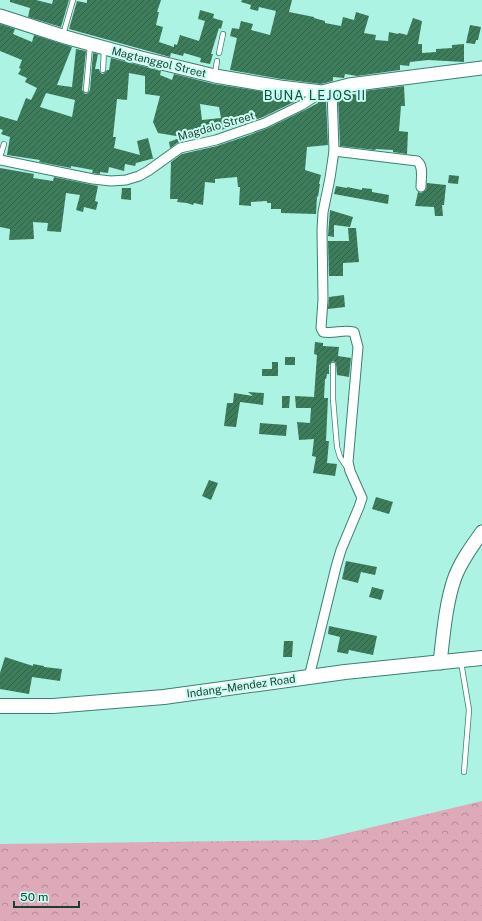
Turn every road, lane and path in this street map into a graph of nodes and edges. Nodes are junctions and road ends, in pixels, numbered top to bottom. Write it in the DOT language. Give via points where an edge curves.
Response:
graph roads {
  1 [pos="73,0"];
  2 [pos="0,16"];
  3 [pos="223,34"];
  4 [pos="63,37"];
  5 [pos="90,44"];
  6 [pos="104,48"];
  7 [pos="219,53"];
  8 [pos="218,61"];
  9 [pos="482,68"];
  10 [pos="103,70"];
  11 [pos="215,76"];
  12 [pos="86,90"];
  13 [pos="327,91"];
  14 [pos="4,144"];
  15 [pos="334,151"];
  16 [pos="0,159"];
  17 [pos="421,187"];
  18 [pos="333,365"];
  19 [pos="350,471"];
  20 [pos="482,532"];
  21 [pos="482,658"];
  22 [pos="461,661"];
  23 [pos="440,663"];
  24 [pos="309,677"];
  25 [pos="0,706"];
  26 [pos="464,772"];
  1 -- 4 [label="lane"];
  2 -- 4 [label="street, Magtanggol Street"];
  3 -- 7 [label="lane"];
  4 -- 5 [label="street, Magtanggol Street"];
  5 -- 6 [label="street, Magtanggol Street"];
  5 -- 12 [label="lane"];
  6 -- 10 [label="lane"];
  6 -- 11 [label="street, Magtanggol Street"];
  8 -- 11 [label="lane"];
  9 -- 13 [label="street, Magtanggol Street" via="363,83"];
  11 -- 13 [label="street, Magtanggol Street" via="280,87"];
  13 -- 15 [label="street"];
  13 -- 16 [label="street, Magdalo Street" via="266,123 216,140 180,148 148,171 126,180 93,179"];
  14 -- 16 [label="lane"];
  15 -- 17 [label="street" via="417,161 422,167"];
  15 -- 19 [label="street" via="323,218 321,328 323,332 330,333 348,330 354,332 357,339 348,462"];
  18 -- 19 [label="lane" via="337,447 340,457"];
  19 -- 24 [label="street" via="362,498 336,567"];
  20 -- 23 [label="street" via="454,578"];
  21 -- 22 [label="main road, Indang–Mendez Road"];
  22 -- 23 [label="main road, Indang–Mendez Road"];
  22 -- 26 [label="lane" via="469,710"];
  23 -- 24 [label="main road, Indang–Mendez Road"];
  24 -- 25 [label="main road, Indang–Mendez Road" via="164,697 53,706"];
}
